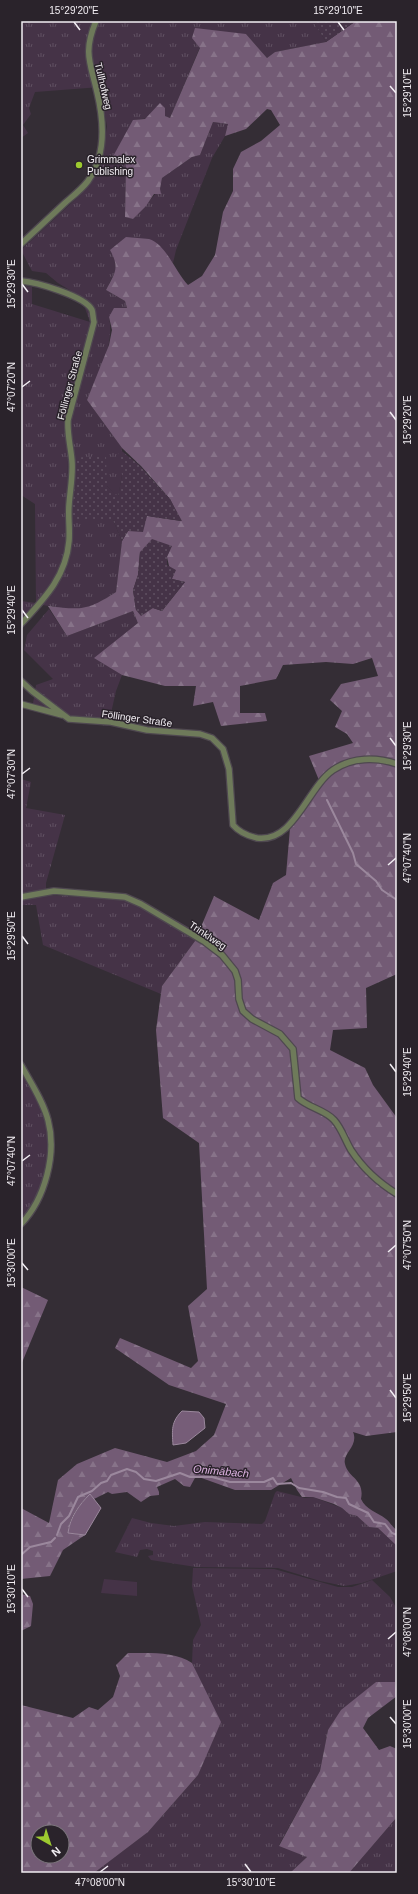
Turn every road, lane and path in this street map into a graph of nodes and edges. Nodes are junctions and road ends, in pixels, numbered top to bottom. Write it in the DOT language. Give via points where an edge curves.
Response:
graph roads {
  1 [pos="96,21"];
  2 [pos="21,244"];
  3 [pos="21,281"];
  4 [pos="21,624"];
  5 [pos="21,681"];
  6 [pos="21,704"];
  7 [pos="62,715"];
  8 [pos="397,764"];
  9 [pos="21,897"];
  10 [pos="21,1065"];
  11 [pos="397,1194"];
  12 [pos="21,1224"];
  1 -- 2 [label="street, Tullhofweg" via="88,56 102,119 101,143 96,162 87,182"];
  3 -- 4 [label="street, Föllinger Straße" via="44,286 85,303 92,310 94,322 67,427 72,462 66,558 50,592"];
  5 -- 7 [label="street, Föllinger Straße"];
  6 -- 7 [label="street"];
  7 -- 8 [label="street, Föllinger Straße" via="69,719 111,722 147,730 200,734 212,738 223,750 228,763 233,825 250,837 272,836 285,829 316,787 333,770 343,765 372,758"];
  9 -- 11 [label="street, Trinklweg" via="54,891 125,897 205,942 222,955 234,970 238,980 239,999 243,1011 252,1019 280,1034 293,1049 298,1098 304,1104 334,1119 362,1165"];
  10 -- 12 [label="street" via="45,1110 51,1147 42,1188"];
}
